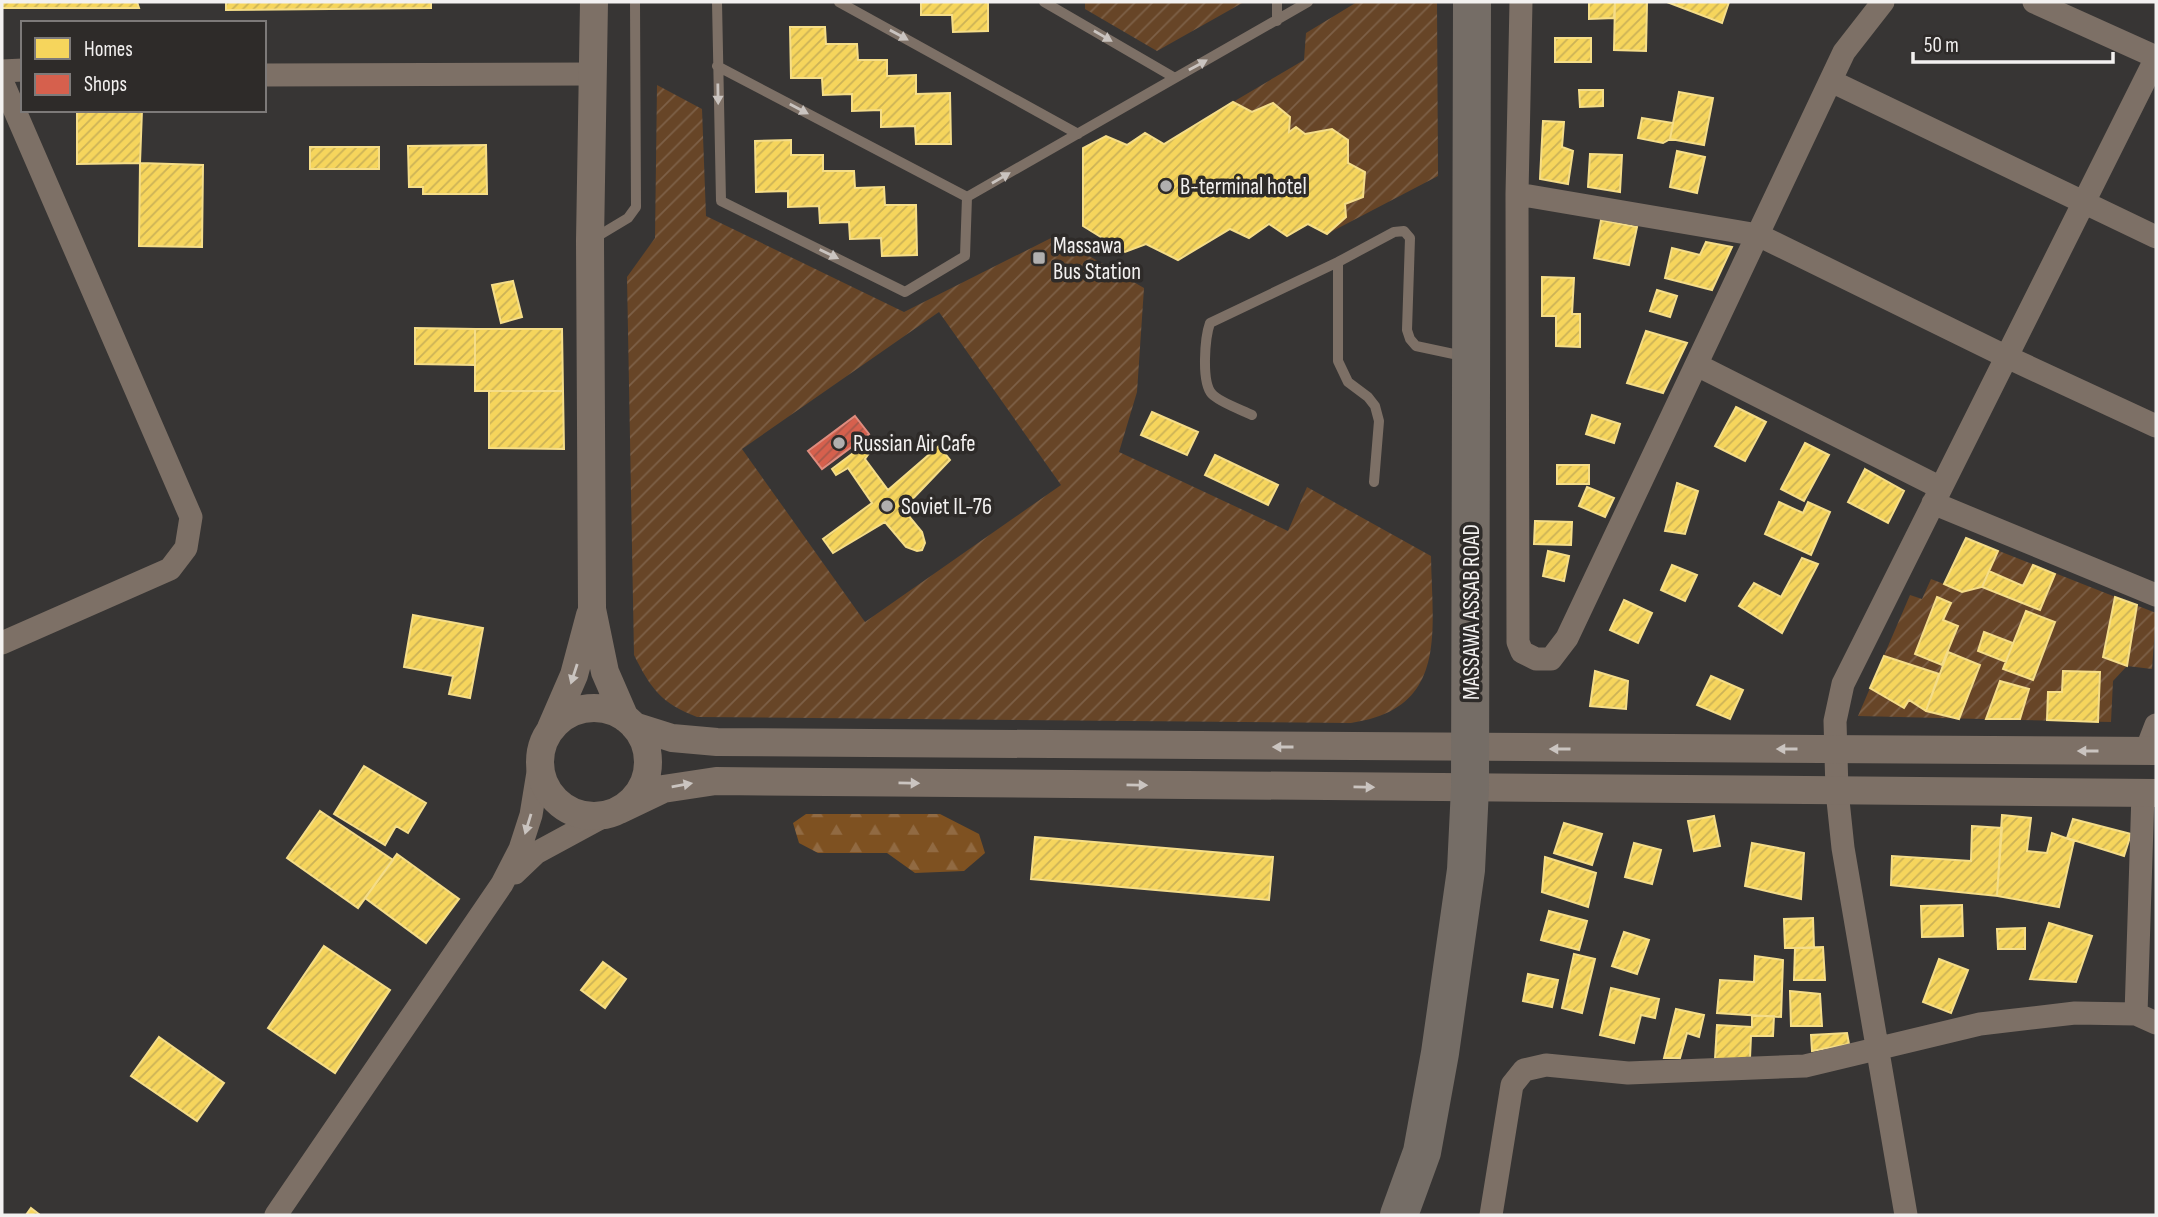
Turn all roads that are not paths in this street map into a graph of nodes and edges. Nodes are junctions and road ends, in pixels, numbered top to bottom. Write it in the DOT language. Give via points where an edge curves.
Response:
graph roads {
  1 [pos="593,2"];
  2 [pos="635,2"];
  3 [pos="717,2"];
  4 [pos="839,2"];
  5 [pos="1044,2"];
  6 [pos="1066,2"];
  7 [pos="1277,2"];
  8 [pos="1308,2"];
  9 [pos="1472,2"];
  10 [pos="1521,2"];
  11 [pos="1883,2"];
  12 [pos="2034,2"];
  13 [pos="1066,15"];
  14 [pos="1277,21"];
  15 [pos="2156,58"];
  16 [pos="717,66"];
  17 [pos="21,70"];
  18 [pos="2,71"];
  19 [pos="593,74"];
  20 [pos="266,75"];
  21 [pos="1175,78"];
  22 [pos="2,80"];
  23 [pos="1831,81"];
  24 [pos="1078,134"];
  25 [pos="1517,194"];
  26 [pos="967,197"];
  27 [pos="2084,203"];
  28 [pos="1758,235"];
  29 [pos="2156,237"];
  30 [pos="590,241"];
  31 [pos="1338,262"];
  32 [pos="1473,358"];
  33 [pos="2007,358"];
  34 [pos="1697,365"];
  35 [pos="1252,415"];
  36 [pos="2156,426"];
  37 [pos="1374,482"];
  38 [pos="1937,495"];
  39 [pos="2156,595"];
  40 [pos="592,608"];
  41 [pos="2,642"];
  42 [pos="630,722"];
  43 [pos="2156,725"];
  44 [pos="1470,748"];
  45 [pos="543,749"];
  46 [pos="1837,750"];
  47 [pos="2151,751"];
  48 [pos="1470,788"];
  49 [pos="1837,791"];
  50 [pos="2149,793"];
  51 [pos="614,812"];
  52 [pos="502,884"];
  53 [pos="2146,1019"];
  54 [pos="1879,1049"];
  55 [pos="276,1215"];
  56 [pos="1399,1215"];
  57 [pos="1491,1215"];
  58 [pos="1906,1215"];
  1 -- 19 [label="street"];
  2 -- 30 [label="lane" via="636,207 628,218"];
  3 -- 16 [label="lane"];
  4 -- 24 [label="lane, one-way"];
  5 -- 13 [label="lane"];
  6 -- 13 [label="lane"];
  7 -- 14 [label="lane"];
  8 -- 14 [label="lane"];
  9 -- 32 [label="highway, MASSAWA ASSAB ROAD"];
  10 -- 25 [label="street"];
  11 -- 23 [label="street" via="1844,52"];
  12 -- 15 [label="street"];
  13 -- 21 [label="lane, one-way"];
  21 -- 14 [label="lane, one-way"];
  15 -- 27 [label="street"];
  16 -- 26 [label="lane, one-way"];
  16 -- 26 [label="lane, one-way" via="721,201 905,292 965,256"];
  17 -- 18 [label="street"];
  19 -- 20 [label="street"];
  19 -- 30 [label="street"];
  21 -- 24 [label="lane"];
  22 -- 41 [label="street" via="191,517 186,548 170,569"];
  23 -- 27 [label="street"];
  23 -- 28 [label="street"];
  26 -- 24 [label="lane, one-way"];
  25 -- 28 [label="street"];
  25 -- 34 [label="street" via="1518,642 1522,652 1536,659 1551,659 1567,638"];
  27 -- 29 [label="street"];
  27 -- 33 [label="street"];
  28 -- 33 [label="street"];
  28 -- 34 [label="street"];
  30 -- 40 [label="street"];
  31 -- 32 [label="lane" via="1394,232 1404,232 1410,238 1410,339 1416,346"];
  31 -- 35 [label="lane" via="1210,323 1207,384 1213,395"];
  31 -- 37 [label="lane" via="1338,360 1348,382 1375,406 1379,421"];
  32 -- 44 [label="highway, MASSAWA ASSAB ROAD"];
  33 -- 36 [label="street"];
  33 -- 38 [label="street"];
  34 -- 38 [label="street"];
  38 -- 39 [label="street"];
  38 -- 46 [label="street" via="1843,684 1835,721"];
  40 -- 42 [label="street" via="605,672"];
  40 -- 45 [label="street, one-way" via="574,675"];
  44 -- 42 [label="street, one-way" via="717,743 672,738"];
  42 -- 45 [label="street" via="604,709 581,710 560,720"];
  42 -- 51 [label="street" via="646,747 647,772 638,794"];
  43 -- 47 [label="street"];
  46 -- 44 [label="street, one-way"];
  44 -- 48 [label="highway, MASSAWA ASSAB ROAD"];
  45 -- 51 [label="street" via="544,782 556,800 575,812 597,816"];
  45 -- 52 [label="street, one-way" via="531,815"];
  47 -- 46 [label="street, one-way"];
  46 -- 49 [label="street"];
  48 -- 49 [label="street"];
  51 -- 48 [label="street, one-way" via="663,789 716,781"];
  48 -- 56 [label="highway, MASSAWA ASSAB ROAD" via="1466,870 1440,1053 1422,1152"];
  49 -- 50 [label="street"];
  49 -- 54 [label="street"];
  50 -- 53 [label="street"];
  51 -- 52 [label="street" via="536,853"];
  52 -- 55 [label="street"];
  53 -- 54 [label="street" via="2075,1013 1980,1024"];
  54 -- 57 [label="street" via="1805,1066 1628,1073 1546,1065 1524,1070 1511,1086"];
  54 -- 58 [label="street"];
}
